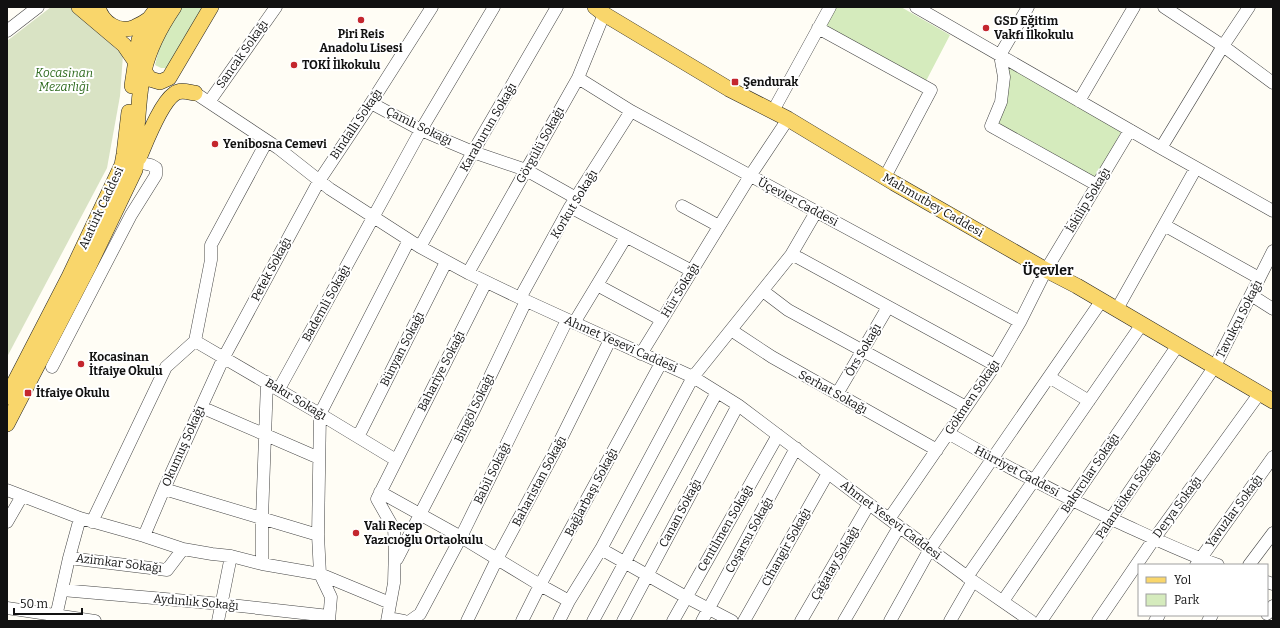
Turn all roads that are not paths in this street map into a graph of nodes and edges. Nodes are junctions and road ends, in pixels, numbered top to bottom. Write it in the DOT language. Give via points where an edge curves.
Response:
graph roads {
  1 [pos="38,7"];
  2 [pos="79,7"];
  3 [pos="98,7"];
  4 [pos="174,7"];
  5 [pos="212,7"];
  6 [pos="276,7"];
  7 [pos="432,7"];
  8 [pos="494,7"];
  9 [pos="557,7"];
  10 [pos="830,7"];
  11 [pos="916,7"];
  12 [pos="1028,7"];
  13 [pos="1134,7"];
  14 [pos="1164,7"];
  15 [pos="1249,7"];
  16 [pos="600,10"];
  17 [pos="153,13"];
  18 [pos="818,28"];
  19 [pos="7,31"];
  20 [pos="1223,46"];
  21 [pos="1000,55"];
  22 [pos="182,56"];
  23 [pos="139,66"];
  24 [pos="578,78"];
  25 [pos="1273,83"];
  26 [pos="195,93"];
  27 [pos="1079,101"];
  28 [pos="209,102"];
  29 [pos="371,103"];
  30 [pos="631,111"];
  31 [pos="773,111"];
  32 [pos="788,119"];
  33 [pos="421,130"];
  34 [pos="1130,130"];
  35 [pos="268,141"];
  36 [pos="1161,148"];
  37 [pos="473,152"];
  38 [pos="124,154"];
  39 [pos="138,162"];
  40 [pos="1196,168"];
  41 [pos="526,170"];
  42 [pos="750,176"];
  43 [pos="884,177"];
  44 [pos="319,181"];
  45 [pos="1098,185"];
  46 [pos="573,202"];
  47 [pos="682,206"];
  48 [pos="1273,211"];
  49 [pos="816,212"];
  50 [pos="373,217"];
  51 [pos="1164,225"];
  52 [pos="719,226"];
  53 [pos="626,237"];
  54 [pos="409,240"];
  55 [pos="420,247"];
  56 [pos="1273,251"];
  57 [pos="791,255"];
  58 [pos="446,262"];
  59 [pos="1046,270"];
  60 [pos="692,271"];
  61 [pos="468,273"];
  62 [pos="1259,278"];
  63 [pos="486,282"];
  64 [pos="597,286"];
  65 [pos="763,291"];
  66 [pos="1250,295"];
  67 [pos="523,300"];
  68 [pos="1102,300"];
  69 [pos="888,307"];
  70 [pos="1117,309"];
  71 [pos="1273,309"];
  72 [pos="662,320"];
  73 [pos="571,322"];
  74 [pos="1020,322"];
  75 [pos="1142,324"];
  76 [pos="731,330"];
  77 [pos="610,340"];
  78 [pos="195,341"];
  79 [pos="1178,345"];
  80 [pos="863,351"];
  81 [pos="641,354"];
  82 [pos="224,357"];
  83 [pos="661,363"];
  84 [pos="995,365"];
  85 [pos="1215,366"];
  86 [pos="52,367"];
  87 [pos="693,377"];
  88 [pos="1049,377"];
  89 [pos="267,382"];
  90 [pos="279,389"];
  91 [pos="717,392"];
  92 [pos="837,394"];
  93 [pos="1259,394"];
  94 [pos="7,397"];
  95 [pos="1089,401"];
  96 [pos="1273,401"];
  97 [pos="738,405"];
  98 [pos="201,407"];
  99 [pos="966,407"];
  100 [pos="320,414"];
  101 [pos="7,424"];
  102 [pos="948,433"];
  103 [pos="265,434"];
  104 [pos="778,435"];
  105 [pos="358,437"];
  106 [pos="796,448"];
  107 [pos="937,450"];
  108 [pos="1273,457"];
  109 [pos="319,458"];
  110 [pos="992,459"];
  111 [pos="396,460"];
  112 [pos="828,473"];
  113 [pos="1033,481"];
  114 [pos="164,489"];
  115 [pos="7,490"];
  116 [pos="380,492"];
  117 [pos="22,496"];
  118 [pos="1071,500"];
  119 [pos="869,504"];
  120 [pos="421,514"];
  121 [pos="262,518"];
  122 [pos="1111,519"];
  123 [pos="86,520"];
  124 [pos="7,522"];
  125 [pos="894,523"];
  126 [pos="1273,533"];
  127 [pos="318,535"];
  128 [pos="144,536"];
  129 [pos="461,537"];
  130 [pos="1154,539"];
  131 [pos="183,549"];
  132 [pos="601,549"];
  133 [pos="930,549"];
  134 [pos="231,556"];
  135 [pos="69,558"];
  136 [pos="497,559"];
  137 [pos="625,562"];
  138 [pos="1198,562"];
  139 [pos="395,563"];
  140 [pos="262,564"];
  141 [pos="1211,564"];
  142 [pos="1250,564"];
  143 [pos="320,574"];
  144 [pos="647,576"];
  145 [pos="970,579"];
  146 [pos="540,585"];
  147 [pos="62,590"];
  148 [pos="686,597"];
  149 [pos="569,601"];
  150 [pos="1002,601"];
  151 [pos="390,603"];
  152 [pos="222,604"];
  153 [pos="7,608"];
  154 [pos="708,609"];
  155 [pos="1014,616"];
  156 [pos="56,618"];
  157 [pos="329,619"];
  158 [pos="388,619"];
  159 [pos="94,621"];
  160 [pos="218,621"];
  161 [pos="404,621"];
  162 [pos="410,621"];
  163 [pos="467,621"];
  164 [pos="522,621"];
  165 [pos="559,621"];
  166 [pos="593,621"];
  167 [pos="623,621"];
  168 [pos="673,621"];
  169 [pos="702,621"];
  170 [pos="732,621"];
  171 [pos="744,621"];
  172 [pos="801,621"];
  173 [pos="844,621"];
  174 [pos="890,621"];
  175 [pos="950,621"];
  176 [pos="1031,621"];
  177 [pos="1041,621"];
  178 [pos="1098,621"];
  1 -- 19 [label="street"];
  2 -- 23 [label="main road" via="124,45"];
  3 -- 17 [label="main road" via="99,14 108,23 121,30 134,28"];
  4 -- 23 [label="main road"];
  5 -- 22 [label="main road"];
  6 -- 28 [label="street, Sancak Sokağı"];
  7 -- 29 [label="street, Bindallı Sokağı"];
  8 -- 33 [label="street, Bademli Sokağı"];
  9 -- 37 [label="street, Karaburun Sokağı"];
  10 -- 18 [label="street"];
  11 -- 21 [label="street"];
  12 -- 21 [label="street"];
  13 -- 27 [label="street"];
  14 -- 20 [label="street"];
  15 -- 20 [label="street"];
  16 -- 24 [label="street, Görgülü Sokağı"];
  16 -- 31 [label="main road, Mahmutbey Caddesi" via="729,89"];
  17 -- 23 [label="main road, Atatürk Caddesi" via="139,40"];
  18 -- 31 [label="street"];
  18 -- 43 [label="street" via="931,90"];
  20 -- 25 [label="street"];
  20 -- 36 [label="street"];
  21 -- 27 [label="street"];
  21 -- 45 [label="street" via="1004,77 1001,102 991,126"];
  22 -- 23 [label="main road" via="169,78 160,82 150,79"];
  22 -- 26 [label="main road" via="181,73"];
  23 -- 38 [label="main road, Atatürk Caddesi"];
  23 -- 39 [label="main road" via="141,88 137,131"];
  24 -- 30 [label="street, Üçevler Caddesi"];
  24 -- 41 [label="street, Görgülü Sokağı"];
  26 -- 28 [label="street, Ahmet Yesevi Caddesi"];
  26 -- 39 [label="main road" via="174,93 165,103"];
  27 -- 34 [label="street"];
  28 -- 35 [label="street, Ahmet Yesevi Caddesi"];
  29 -- 33 [label="street, Çamlı Sokağı"];
  29 -- 44 [label="street, Bindallı Sokağı"];
  30 -- 42 [label="street, Üçevler Caddesi"];
  30 -- 46 [label="street, Korkut Sokağı"];
  31 -- 32 [label="main road, Mahmutbey Caddesi"];
  32 -- 42 [label="street, Hür Sokağı"];
  32 -- 43 [label="main road, Mahmutbey Caddesi"];
  33 -- 37 [label="street, Çamlı Sokağı"];
  33 -- 50 [label="street, Bademli Sokağı"];
  34 -- 36 [label="street"];
  34 -- 45 [label="street, İskilip Sokağı"];
  35 -- 44 [label="street, Ahmet Yesevi Caddesi"];
  35 -- 78 [label="street" via="210,244 211,260"];
  36 -- 40 [label="street"];
  37 -- 41 [label="street, Çamlı Sokağı"];
  37 -- 55 [label="street, Karaburun Sokağı"];
  38 -- 39 [label="main road"];
  38 -- 94 [label="main road, Atatürk Caddesi" via="122,165 72,270"];
  39 -- 86 [label="street" via="152,165 156,168 156,175 131,215"];
  39 -- 101 [label="main road" via="90,266"];
  40 -- 48 [label="street"];
  40 -- 51 [label="street"];
  41 -- 46 [label="street, Çamlı Sokağı"];
  41 -- 61 [label="street, Görgülü Sokağı"];
  42 -- 49 [label="street, Üçevler Caddesi"];
  42 -- 52 [label="street, Hür Sokağı"];
  43 -- 59 [label="main road, Mahmutbey Caddesi"];
  44 -- 50 [label="street, Ahmet Yesevi Caddesi"];
  44 -- 82 [label="street, Petek Sokağı"];
  45 -- 59 [label="street, İskilip Sokağı"];
  46 -- 53 [label="street, Çamlı Sokağı"];
  46 -- 67 [label="street, Korkut Sokağı"];
  47 -- 52 [label="street"];
  49 -- 57 [label="street"];
  49 -- 74 [label="street, Üçevler Caddesi"];
  50 -- 54 [label="street, Ahmet Yesevi Caddesi"];
  50 -- 90 [label="street, Bademli Sokağı"];
  51 -- 62 [label="street"];
  51 -- 70 [label="street"];
  52 -- 60 [label="street, Hür Sokağı"];
  53 -- 60 [label="street, Çamlı Sokağı"];
  53 -- 64 [label="street, Babil Sokağı"];
  54 -- 55 [label="street, Ahmet Yesevi Caddesi"];
  54 -- 100 [label="street"];
  55 -- 58 [label="street, Ahmet Yesevi Caddesi"];
  56 -- 62 [label="street, Tavukçu Sokağı"];
  57 -- 65 [label="street"];
  57 -- 69 [label="street"];
  58 -- 61 [label="street, Ahmet Yesevi Caddesi"];
  58 -- 105 [label="street, Bünyan Sokağı"];
  59 -- 68 [label="main road, Mahmutbey Caddesi"];
  59 -- 74 [label="street, Gökmen Sokağı"];
  60 -- 72 [label="street, Hür Sokağı"];
  61 -- 63 [label="street, Ahmet Yesevi Caddesi"];
  62 -- 66 [label="street, Tavukçu Sokağı"];
  63 -- 67 [label="street, Ahmet Yesevi Caddesi"];
  63 -- 111 [label="street, Bahariye Sokağı"];
  64 -- 72 [label="street"];
  64 -- 73 [label="street, Babil Sokağı"];
  65 -- 76 [label="street"];
  65 -- 80 [label="street" via="788,310"];
  66 -- 71 [label="street"];
  66 -- 85 [label="street, Tavukçu Sokağı"];
  67 -- 73 [label="street, Ahmet Yesevi Caddesi"];
  67 -- 120 [label="street, Bingöl Sokağı" via="474,410"];
  68 -- 70 [label="main road, Mahmutbey Caddesi"];
  68 -- 88 [label="street"];
  69 -- 80 [label="street, Örs Sokağı"];
  69 -- 84 [label="street"];
  70 -- 75 [label="main road, Mahmutbey Caddesi"];
  72 -- 81 [label="street, Hür Sokağı"];
  73 -- 77 [label="street, Ahmet Yesevi Caddesi"];
  73 -- 129 [label="street, Babil Sokağı"];
  74 -- 84 [label="street, Gökmen Sokağı"];
  75 -- 79 [label="main road, Mahmutbey Caddesi"];
  75 -- 95 [label="street"];
  76 -- 87 [label="street"];
  76 -- 92 [label="street, Serhat Sokağı"];
  77 -- 81 [label="street, Ahmet Yesevi Caddesi"];
  77 -- 136 [label="street, Baharistan Sokağı" via="553,455"];
  78 -- 82 [label="street, Bakır Sokağı"];
  78 -- 123 [label="street" via="166,367"];
  79 -- 85 [label="main road, Mahmutbey Caddesi"];
  79 -- 118 [label="street, Bakırcılar Sokağı"];
  80 -- 92 [label="street, Örs Sokağı"];
  80 -- 99 [label="street"];
  81 -- 83 [label="street, Ahmet Yesevi Caddesi"];
  82 -- 89 [label="street, Bakır Sokağı"];
  82 -- 98 [label="street, Okumuş Sokağı"];
  83 -- 87 [label="street, Ahmet Yesevi Caddesi"];
  83 -- 146 [label="street, Bağlarbaşı Sokağı"];
  84 -- 99 [label="street, Gökmen Sokağı"];
  85 -- 93 [label="main road, Mahmutbey Caddesi"];
  85 -- 122 [label="street, Palandöken Sokağı"];
  87 -- 91 [label="street, Ahmet Yesevi Caddesi"];
  87 -- 132 [label="street"];
  88 -- 95 [label="street"];
  88 -- 110 [label="street"];
  89 -- 90 [label="street, Bakır Sokağı"];
  89 -- 103 [label="street"];
  90 -- 100 [label="street, Bakır Sokağı"];
  91 -- 97 [label="street, Ahmet Yesevi Caddesi"];
  91 -- 137 [label="street"];
  92 -- 107 [label="street, Serhat Sokağı"];
  93 -- 96 [label="main road, Mahmutbey Caddesi"];
  93 -- 130 [label="street, Derya Sokağı"];
  95 -- 113 [label="street"];
  97 -- 104 [label="street, Ahmet Yesevi Caddesi"];
  97 -- 144 [label="street, Canan Sokağı"];
  98 -- 103 [label="street"];
  98 -- 114 [label="street, Okumuş Sokağı"];
  99 -- 102 [label="street, Gökmen Sokağı"];
  100 -- 105 [label="street, Bakır Sokağı"];
  100 -- 109 [label="street"];
  102 -- 107 [label="street, Gökmen Sokağı"];
  102 -- 110 [label="street, Hürriyet Caddesi"];
  103 -- 109 [label="street"];
  103 -- 121 [label="street"];
  104 -- 106 [label="street, Ahmet Yesevi Caddesi"];
  104 -- 148 [label="street, Centilmen Sokağı"];
  105 -- 111 [label="street, Bakır Sokağı"];
  106 -- 112 [label="street, Ahmet Yesevi Caddesi"];
  106 -- 154 [label="street, Coşarsu Sokağı"];
  107 -- 125 [label="street, Gökmen Sokağı"];
  108 -- 138 [label="street, Yavuzlar Sokağı"];
  109 -- 127 [label="street"];
  110 -- 113 [label="street, Hürriyet Caddesi"];
  110 -- 133 [label="street"];
  111 -- 116 [label="street, Bahariye Sokağı"];
  112 -- 119 [label="street, Ahmet Yesevi Caddesi"];
  112 -- 171 [label="street, Cihangir Sokağı"];
  113 -- 118 [label="street, Hürriyet Caddesi"];
  113 -- 145 [label="street"];
  114 -- 121 [label="street"];
  114 -- 128 [label="street, Okumuş Sokağı"];
  115 -- 117 [label="street"];
  116 -- 120 [label="street"];
  116 -- 139 [label="street" via="377,498 394,529"];
  117 -- 123 [label="street"];
  117 -- 124 [label="street"];
  118 -- 122 [label="street, Hürriyet Caddesi"];
  118 -- 150 [label="street, Bakırcılar Sokağı"];
  119 -- 125 [label="street, Ahmet Yesevi Caddesi"];
  119 -- 172 [label="street, Çağatay Sokağı"];
  120 -- 129 [label="street"];
  120 -- 139 [label="street, Bingöl Sokağı"];
  121 -- 127 [label="street"];
  121 -- 140 [label="street"];
  122 -- 130 [label="street, Hürriyet Caddesi"];
  122 -- 177 [label="street, Palandöken Sokağı"];
  123 -- 128 [label="street"];
  123 -- 135 [label="street"];
  125 -- 133 [label="street, Ahmet Yesevi Caddesi"];
  125 -- 173 [label="street, Gökmen Sokağı"];
  126 -- 142 [label="street"];
  127 -- 143 [label="street"];
  128 -- 131 [label="street"];
  129 -- 136 [label="street"];
  129 -- 162 [label="street, Babil Sokağı" via="420,614"];
  130 -- 138 [label="street, Hürriyet Caddesi"];
  130 -- 178 [label="street, Derya Sokağı"];
  131 -- 134 [label="street"];
  131 -- 135 [label="street, Azimkar Sokağı" via="167,570"];
  132 -- 137 [label="street"];
  132 -- 149 [label="street"];
  133 -- 145 [label="street, Ahmet Yesevi Caddesi"];
  133 -- 174 [label="street"];
  134 -- 140 [label="street"];
  134 -- 152 [label="street"];
  135 -- 147 [label="street"];
  136 -- 146 [label="street"];
  136 -- 163 [label="street, Baharistan Sokağı"];
  137 -- 144 [label="street"];
  137 -- 166 [label="street"];
  138 -- 141 [label="street, Hürriyet Caddesi"];
  139 -- 151 [label="street"];
  140 -- 143 [label="street"];
  143 -- 151 [label="street"];
  143 -- 157 [label="street" via="331,597"];
  144 -- 148 [label="street"];
  144 -- 167 [label="street, Canan Sokağı"];
  145 -- 150 [label="street, Ahmet Yesevi Caddesi"];
  145 -- 175 [label="street"];
  146 -- 149 [label="street"];
  146 -- 164 [label="street, Bağlarbaşı Sokağı"];
  147 -- 152 [label="street, Aydınlık Sokağı"];
  147 -- 156 [label="street"];
  148 -- 154 [label="street"];
  148 -- 168 [label="street, Centilmen Sokağı"];
  149 -- 165 [label="street"];
  150 -- 155 [label="street, Ahmet Yesevi Caddesi"];
  151 -- 158 [label="street"];
  152 -- 157 [label="street, Aydınlık Sokağı"];
  152 -- 160 [label="street"];
  153 -- 156 [label="street"];
  154 -- 169 [label="street, Coşarsu Sokağı"];
  154 -- 170 [label="street"];
  155 -- 176 [label="street, Ahmet Yesevi Caddesi"];
  156 -- 159 [label="street"];
  158 -- 161 [label="street"];
}
